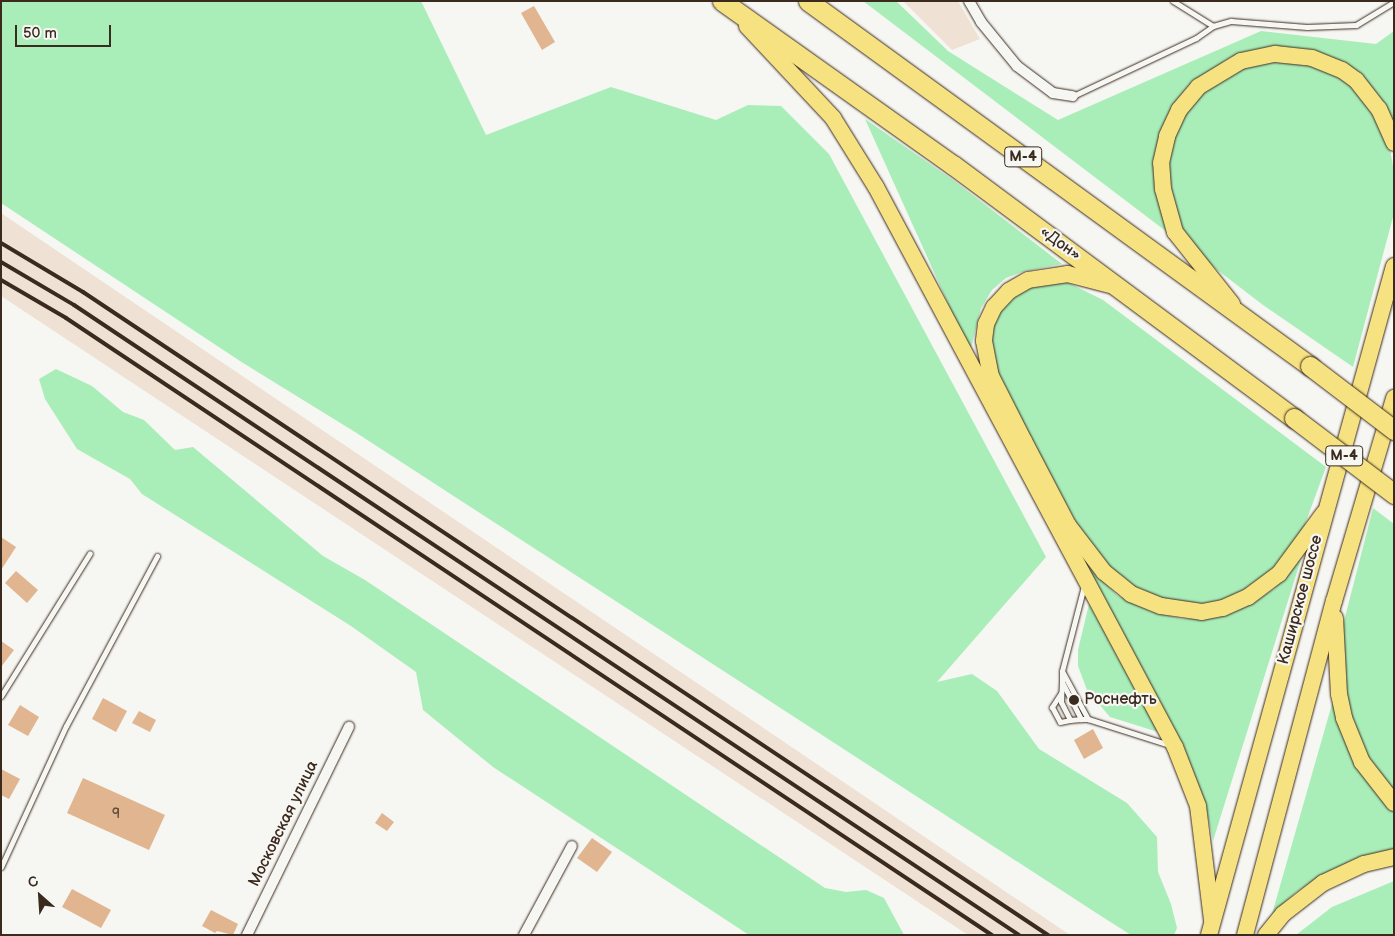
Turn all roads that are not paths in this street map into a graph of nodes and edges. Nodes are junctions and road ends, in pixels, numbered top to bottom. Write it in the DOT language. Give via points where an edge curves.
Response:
graph roads {
  1 [pos="808,1"];
  2 [pos="969,1"];
  3 [pos="1173,1"];
  4 [pos="1394,2"];
  5 [pos="725,4"];
  6 [pos="1214,26"];
  7 [pos="1073,96"];
  8 [pos="1394,143"];
  9 [pos="1394,266"];
  10 [pos="1119,288"];
  11 [pos="1238,312"];
  12 [pos="1394,398"];
  13 [pos="1394,430"];
  14 [pos="1394,494"];
  15 [pos="1324,513"];
  16 [pos="90,553"];
  17 [pos="157,556"];
  18 [pos="1085,581"];
  19 [pos="1334,601"];
  20 [pos="1062,671"];
  21 [pos="1062,682"];
  22 [pos="1061,693"];
  23 [pos="1,696"];
  24 [pos="1088,718"];
  25 [pos="1081,719"];
  26 [pos="1070,720"];
  27 [pos="349,727"];
  28 [pos="1175,747"];
  29 [pos="1394,803"];
  30 [pos="572,846"];
  31 [pos="1394,857"];
  32 [pos="1,867"];
  33 [pos="1210,928"];
  34 [pos="247,935"];
  35 [pos="524,935"];
  36 [pos="1245,935"];
  37 [pos="1266,935"];
  1 -- 11 [label="highway, М-4"];
  2 -- 7 [label="street" via="981,22 1017,66 1053,93"];
  3 -- 6 [label="lane"];
  4 -- 6 [label="lane" via="1356,25 1307,27 1231,21"];
  5 -- 10 [label="highway, «Дон» / М-4"];
  5 -- 18 [label="main road" via="816,97 852,146"];
  6 -- 7 [label="lane" via="1196,38"];
  8 -- 11 [label="main road" via="1379,109 1362,86 1342,70 1312,58 1275,54 1241,61 1212,76 1187,98 1172,123 1163,150 1161,175 1166,204 1175,232 1186,249"];
  9 -- 15 [label="main road, Каширское шоссе"];
  10 -- 14 [label="highway, «Дон» / М-4, bridge"];
  10 -- 15 [label="main road" via="1068,274 1028,280 1009,291 994,307 986,324 984,341 991,376 1024,441 1068,525 1104,572 1131,594 1161,606 1202,612 1223,608 1248,597 1279,574"];
  11 -- 13 [label="highway, М-4, bridge"];
  12 -- 19 [label="main road, Каширское шоссе"];
  15 -- 33 [label="main road, Каширское шоссе"];
  16 -- 23 [label="lane"];
  17 -- 32 [label="lane" via="66,726"];
  18 -- 20 [label="lane"];
  18 -- 28 [label="main road"];
  19 -- 29 [label="main road" via="1339,694 1344,718 1362,762"];
  19 -- 36 [label="main road, Каширское шоссе"];
  20 -- 21 [label="lane"];
  20 -- 24 [label="lane"];
  21 -- 22 [label="lane"];
  21 -- 25 [label="lane"];
  22 -- 26 [label="lane" via="1061,702"];
  22 -- 26 [label="lane" via="1052,707 1060,722"];
  24 -- 25 [label="lane"];
  24 -- 28 [label="lane"];
  25 -- 26 [label="lane"];
  27 -- 34 [label="street, Московская улица"];
  28 -- 33 [label="main road" via="1198,806"];
  30 -- 35 [label="street"];
  31 -- 37 [label="main road" via="1364,864 1323,883 1283,914"];
}
